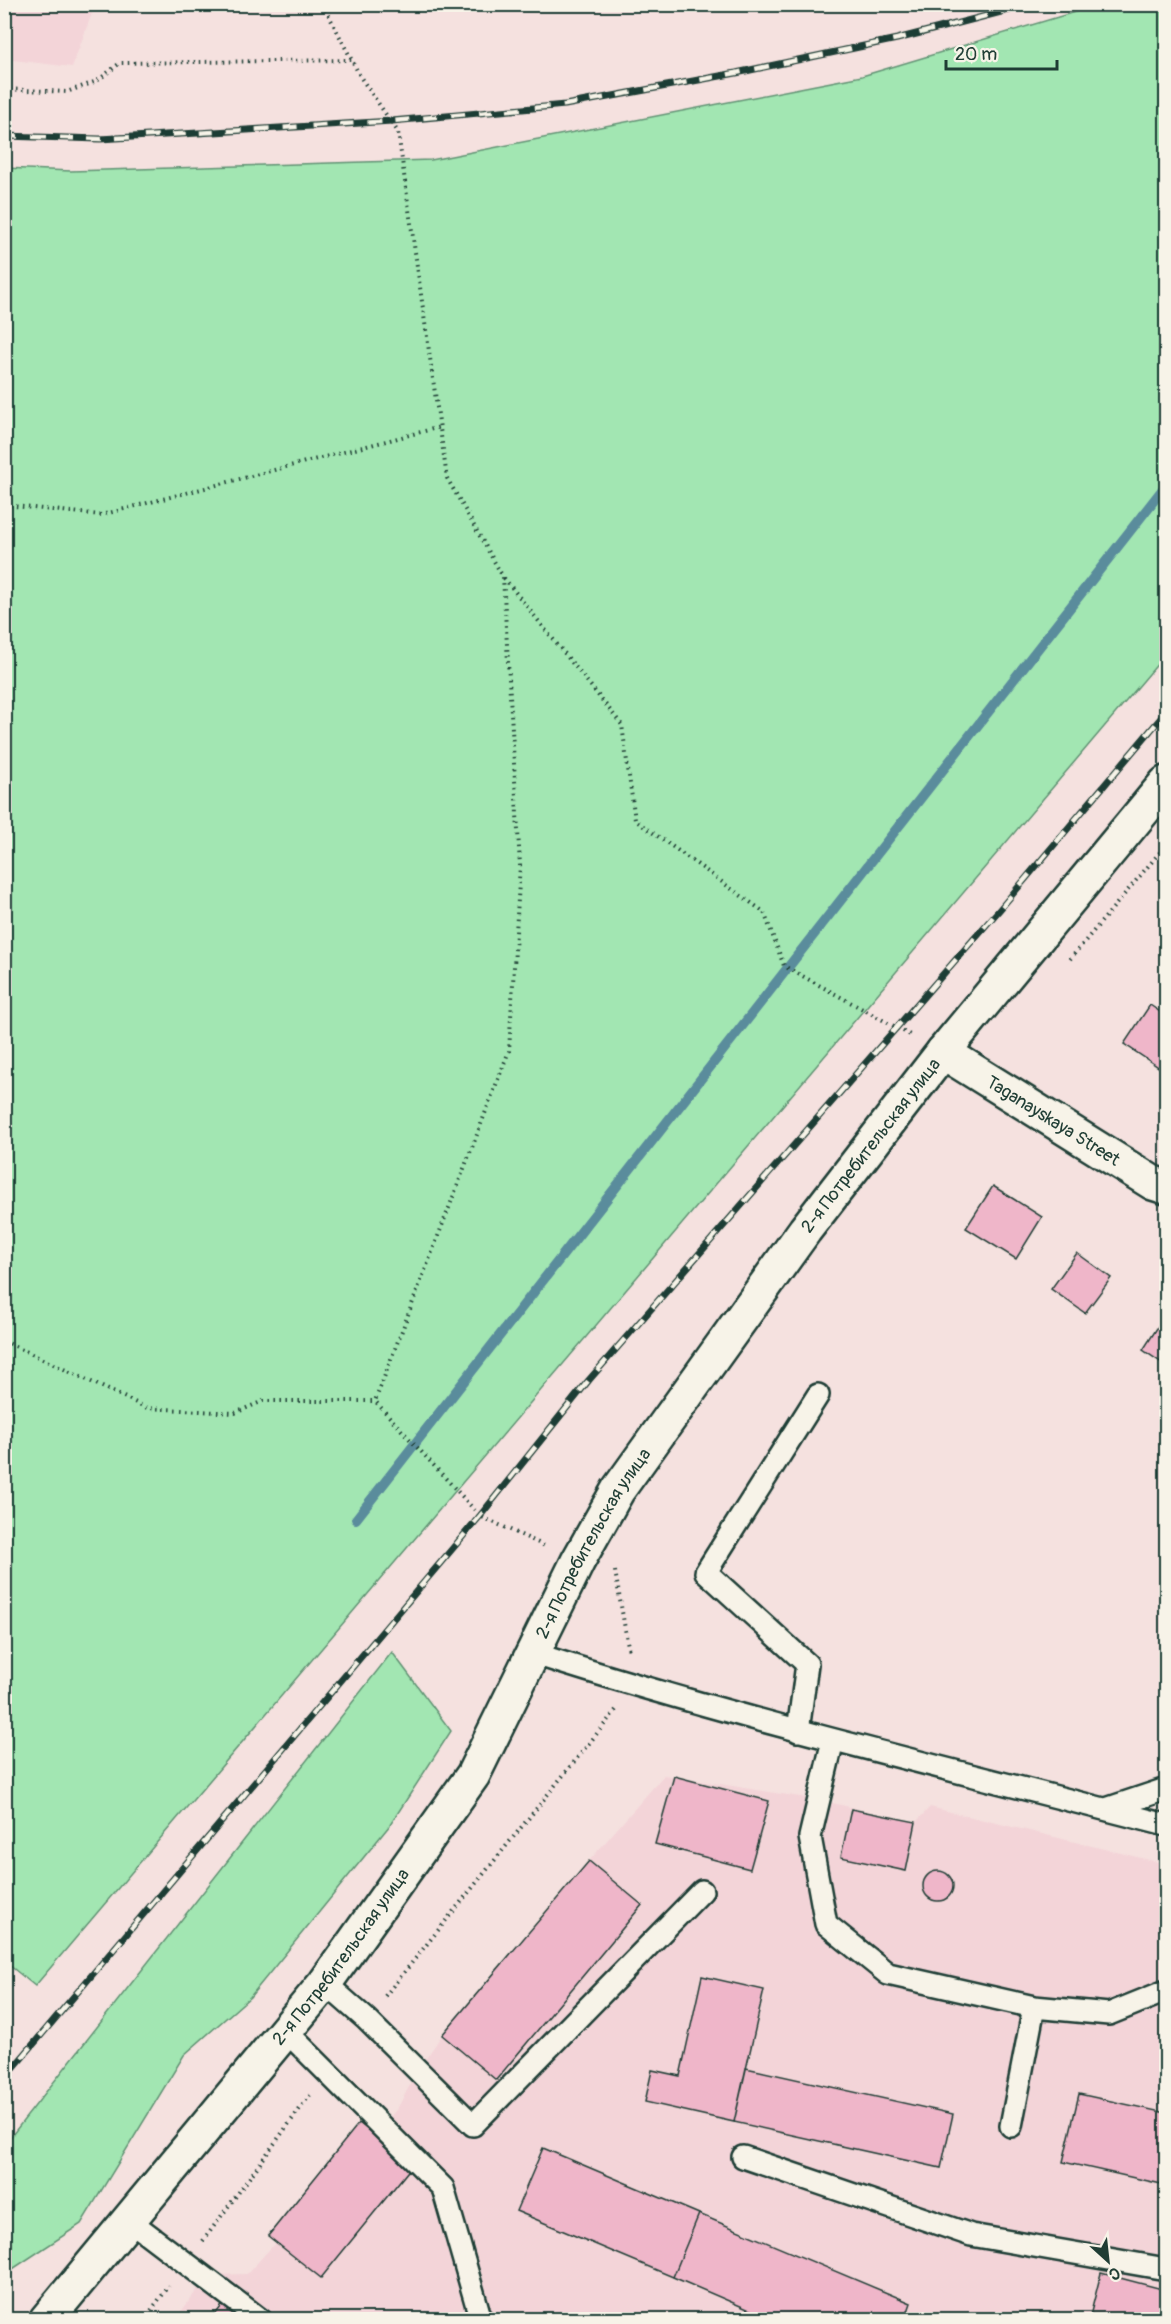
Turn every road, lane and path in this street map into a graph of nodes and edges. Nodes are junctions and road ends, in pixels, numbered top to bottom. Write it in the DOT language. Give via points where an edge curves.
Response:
graph roads {
  1 [pos="323,4"];
  2 [pos="352,60"];
  3 [pos="4,88"];
  4 [pos="440,426"];
  5 [pos="4,506"];
  6 [pos="503,577"];
  7 [pos="1167,783"];
  8 [pos="1167,845"];
  9 [pos="1065,964"];
  10 [pos="943,1052"];
  11 [pos="1167,1187"];
  12 [pos="4,1341"];
  13 [pos="818,1395"];
  14 [pos="375,1401"];
  15 [pos="578,1561"];
  16 [pos="615,1570"];
  17 [pos="532,1653"];
  18 [pos="635,1686"];
  19 [pos="798,1731"];
  20 [pos="833,1740"];
  21 [pos="1167,1789"];
  22 [pos="1106,1809"];
  23 [pos="1167,1825"];
  24 [pos="702,1891"];
  25 [pos="326,1983"];
  26 [pos="1167,1991"];
  27 [pos="1034,2007"];
  28 [pos="366,2019"];
  29 [pos="286,2031"];
  30 [pos="327,2072"];
  31 [pos="1011,2126"];
  32 [pos="743,2157"];
  33 [pos="129,2220"];
  34 [pos="186,2263"];
  35 [pos="1167,2269"];
  36 [pos="46,2319"];
  37 [pos="144,2319"];
  38 [pos="261,2319"];
  39 [pos="481,2319"];
  1 -- 2 [label="path"];
  2 -- 3 [label="path" via="120,63 97,81 67,92"];
  2 -- 4 [label="path" via="398,132"];
  4 -- 5 [label="path" via="101,515"];
  4 -- 6 [label="path" via="447,478"];
  6 -- 10 [label="path" via="622,725 635,820 764,912 784,966"];
  6 -- 14 [label="path" via="520,865 509,1051"];
  7 -- 10 [label="street, 2-я Потребительская улица"];
  8 -- 9 [label="path"];
  10 -- 11 [label="street, Taganayskaya Street" via="1153,1183"];
  10 -- 15 [label="street, 2-я Потребительская улица" via="805,1230 618,1490"];
  12 -- 14 [label="path" via="147,1408 235,1413 263,1401"];
  13 -- 19 [label="lane" via="706,1572 807,1664"];
  14 -- 15 [label="path" via="480,1516"];
  15 -- 17 [label="street, 2-я Потребительская улица"];
  16 -- 18 [label="path"];
  17 -- 18 [label="lane"];
  17 -- 25 [label="street, 2-я Потребительская улица" via="473,1775"];
  18 -- 19 [label="lane"];
  18 -- 28 [label="path"];
  19 -- 20 [label="lane"];
  20 -- 22 [label="lane"];
  20 -- 27 [label="lane" via="810,1837 826,1924 888,1974"];
  21 -- 22 [label="lane"];
  22 -- 23 [label="lane"];
  24 -- 28 [label="lane" via="473,2125"];
  25 -- 28 [label="lane"];
  25 -- 29 [label="street, 2-я Потребительская улица"];
  26 -- 27 [label="lane" via="1109,2014"];
  27 -- 31 [label="lane"];
  29 -- 30 [label="lane"];
  29 -- 33 [label="street, 2-я Потребительская улица"];
  30 -- 34 [label="path"];
  30 -- 39 [label="lane" via="443,2188"];
  32 -- 35 [label="lane" via="971,2235"];
  33 -- 34 [label="lane"];
  33 -- 36 [label="street, 2-я Потребительская улица"];
  34 -- 37 [label="path"];
  34 -- 38 [label="lane"];
}
